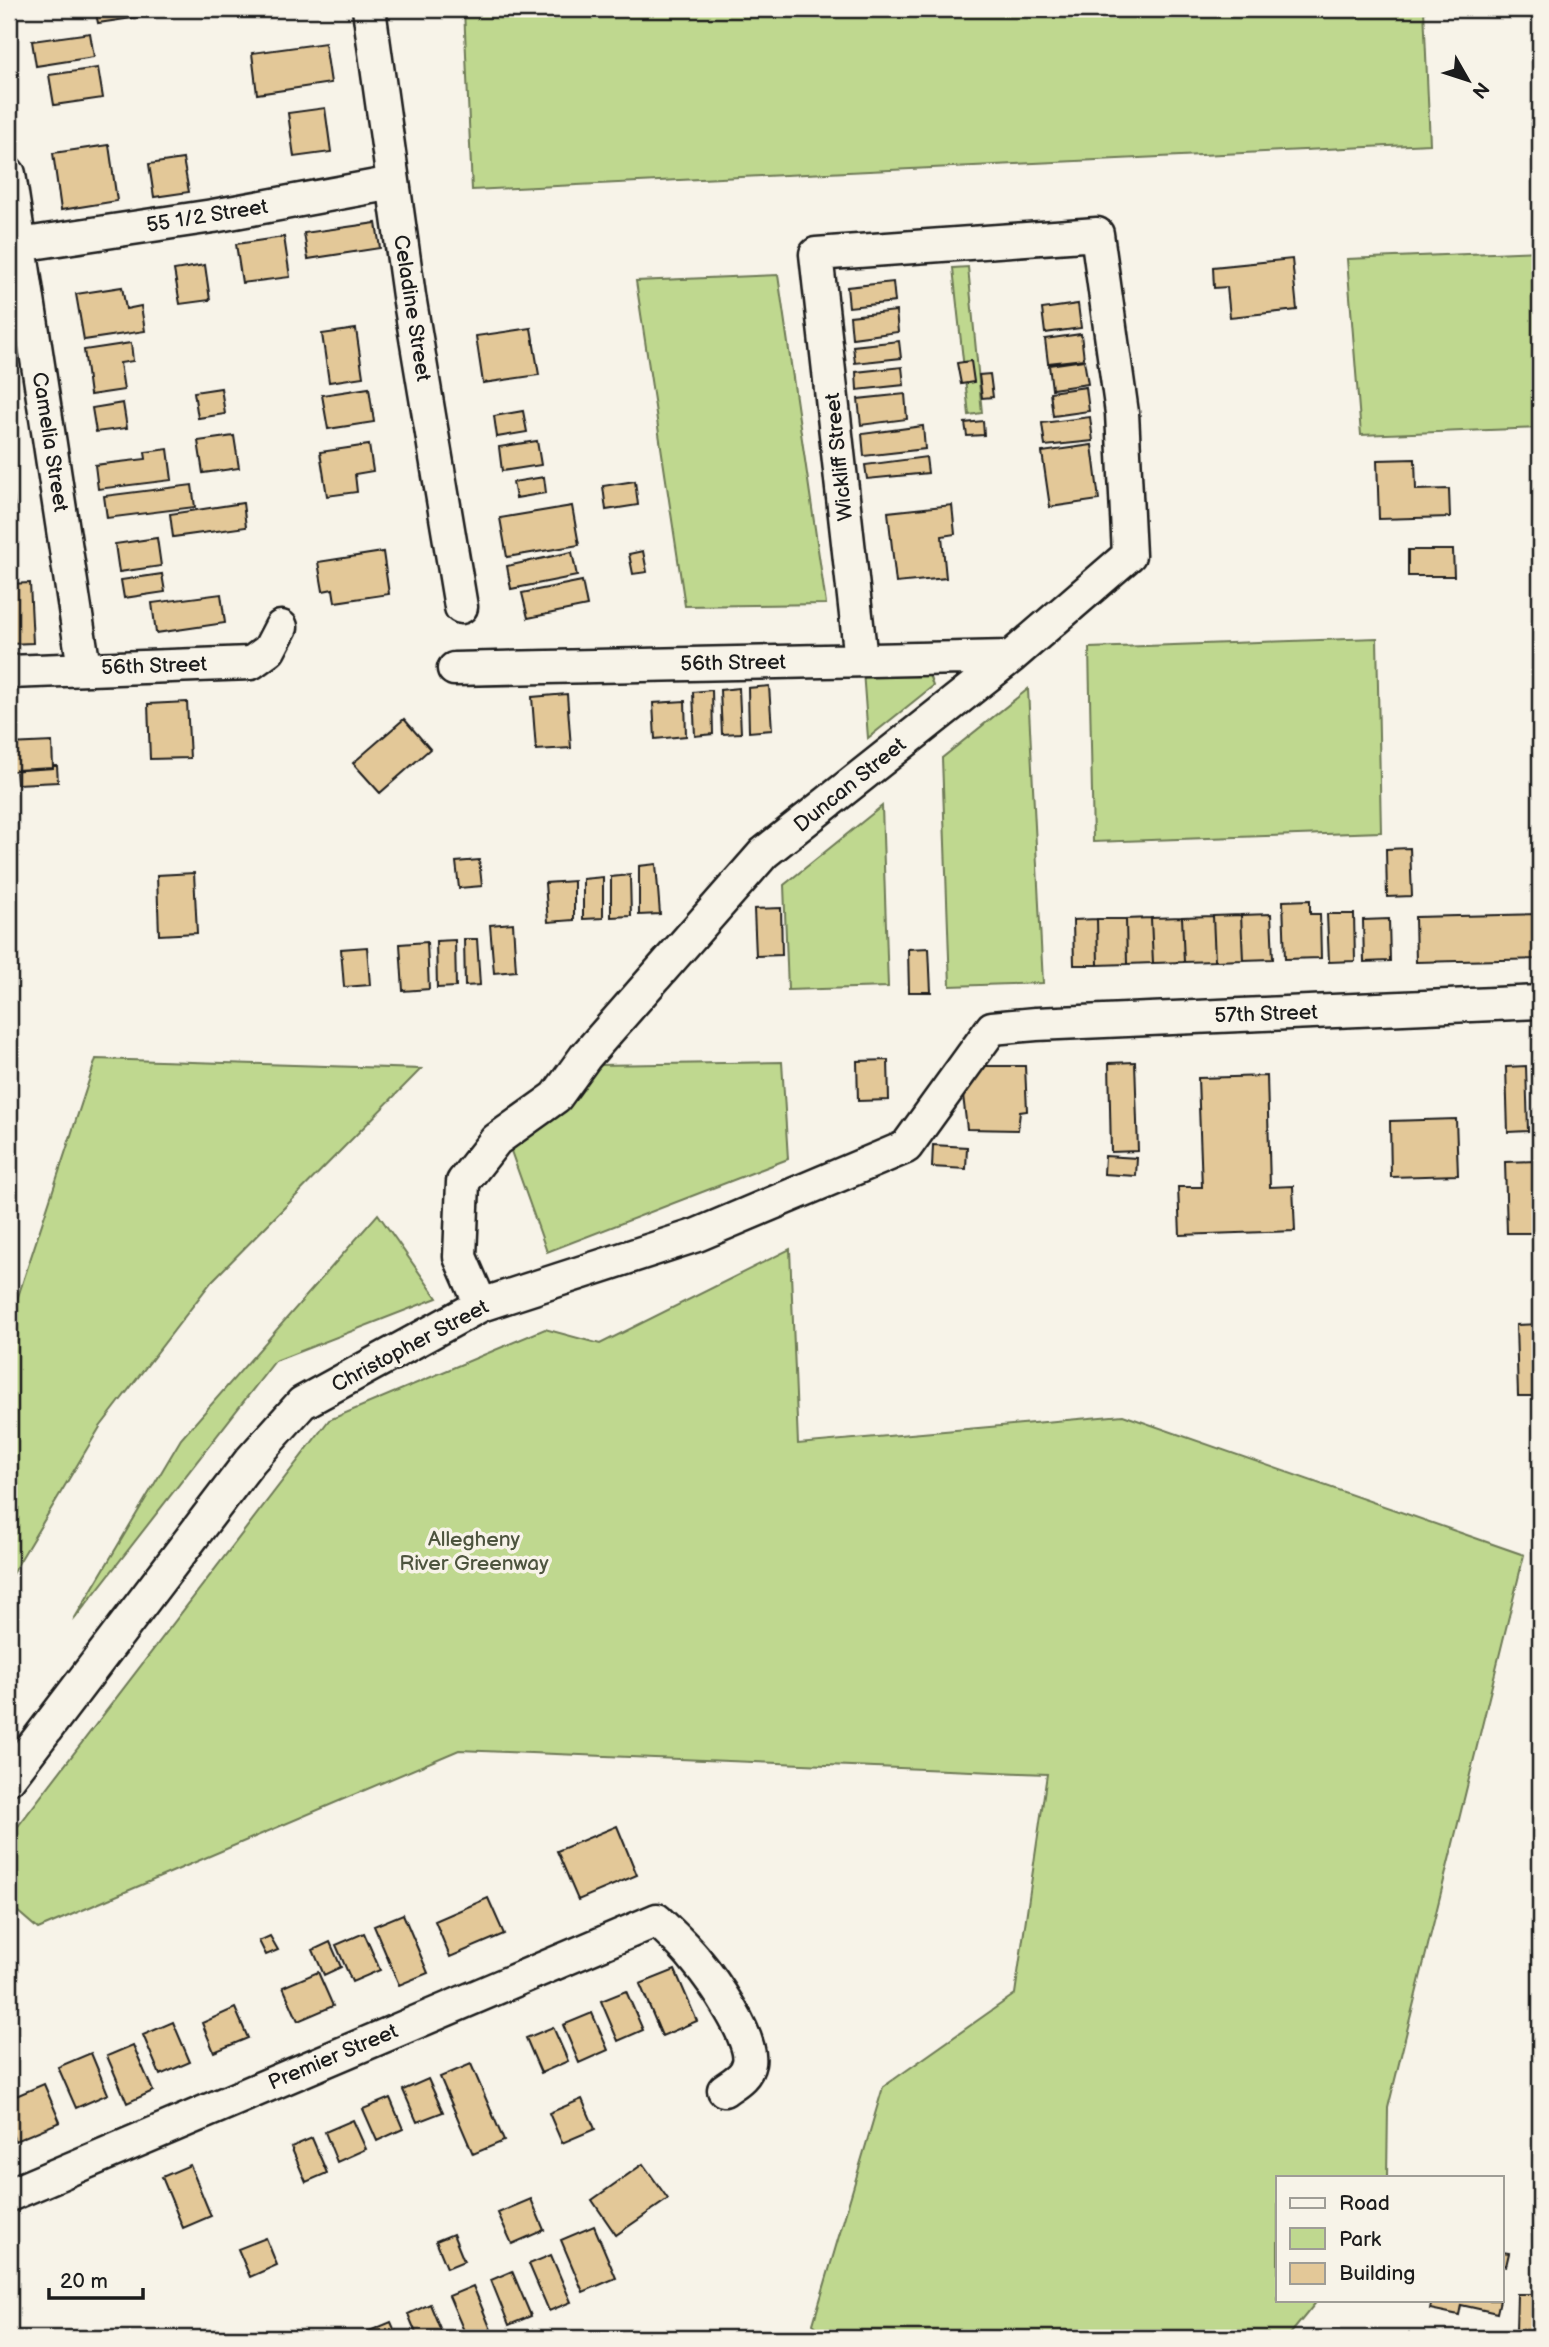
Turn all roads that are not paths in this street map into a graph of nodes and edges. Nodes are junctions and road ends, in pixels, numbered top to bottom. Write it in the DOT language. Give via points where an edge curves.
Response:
graph roads {
  1 [pos="369,9"];
  2 [pos="9,174"];
  3 [pos="393,183"];
  4 [pos="1097,234"];
  5 [pos="19,245"];
  6 [pos="461,607"];
  7 [pos="281,627"];
  8 [pos="1011,657"];
  9 [pos="861,660"];
  10 [pos="85,668"];
  11 [pos="454,669"];
  12 [pos="9,672"];
  13 [pos="1540,1002"];
  14 [pos="992,1028"];
  15 [pos="481,1305"];
  16 [pos="9,1778"];
  17 [pos="724,2090"];
  18 [pos="9,2194"];
  1 -- 3 [label="street, Celadine Street"];
  2 -- 5 [label="street, Camelia Street"];
  3 -- 5 [label="street, 55 1/2 Street"];
  3 -- 6 [label="street, Celadine Street"];
  4 -- 8 [label="street, Duncan Street" via="1122,413 1129,555"];
  4 -- 9 [label="street, Wickliff Street" via="816,254"];
  5 -- 10 [label="street, Camelia Street"];
  7 -- 10 [label="street, 56th Street" via="269,650 251,663"];
  8 -- 9 [label="street, 56th Street"];
  8 -- 15 [label="street, Duncan Street" via="764,853 585,1057 556,1097 496,1140 463,1182 460,1257"];
  9 -- 11 [label="street, 56th Street"];
  10 -- 12 [label="street, 56th Street"];
  13 -- 14 [label="street, 57th Street"];
  14 -- 15 [label="street, Christopher Street" via="906,1147 697,1235"];
  15 -- 16 [label="street, Christopher Street" via="302,1403 250,1461"];
  17 -- 18 [label="street, Premier Street" via="743,2077 750,2062 741,2029 695,1958 657,1920"];
}
